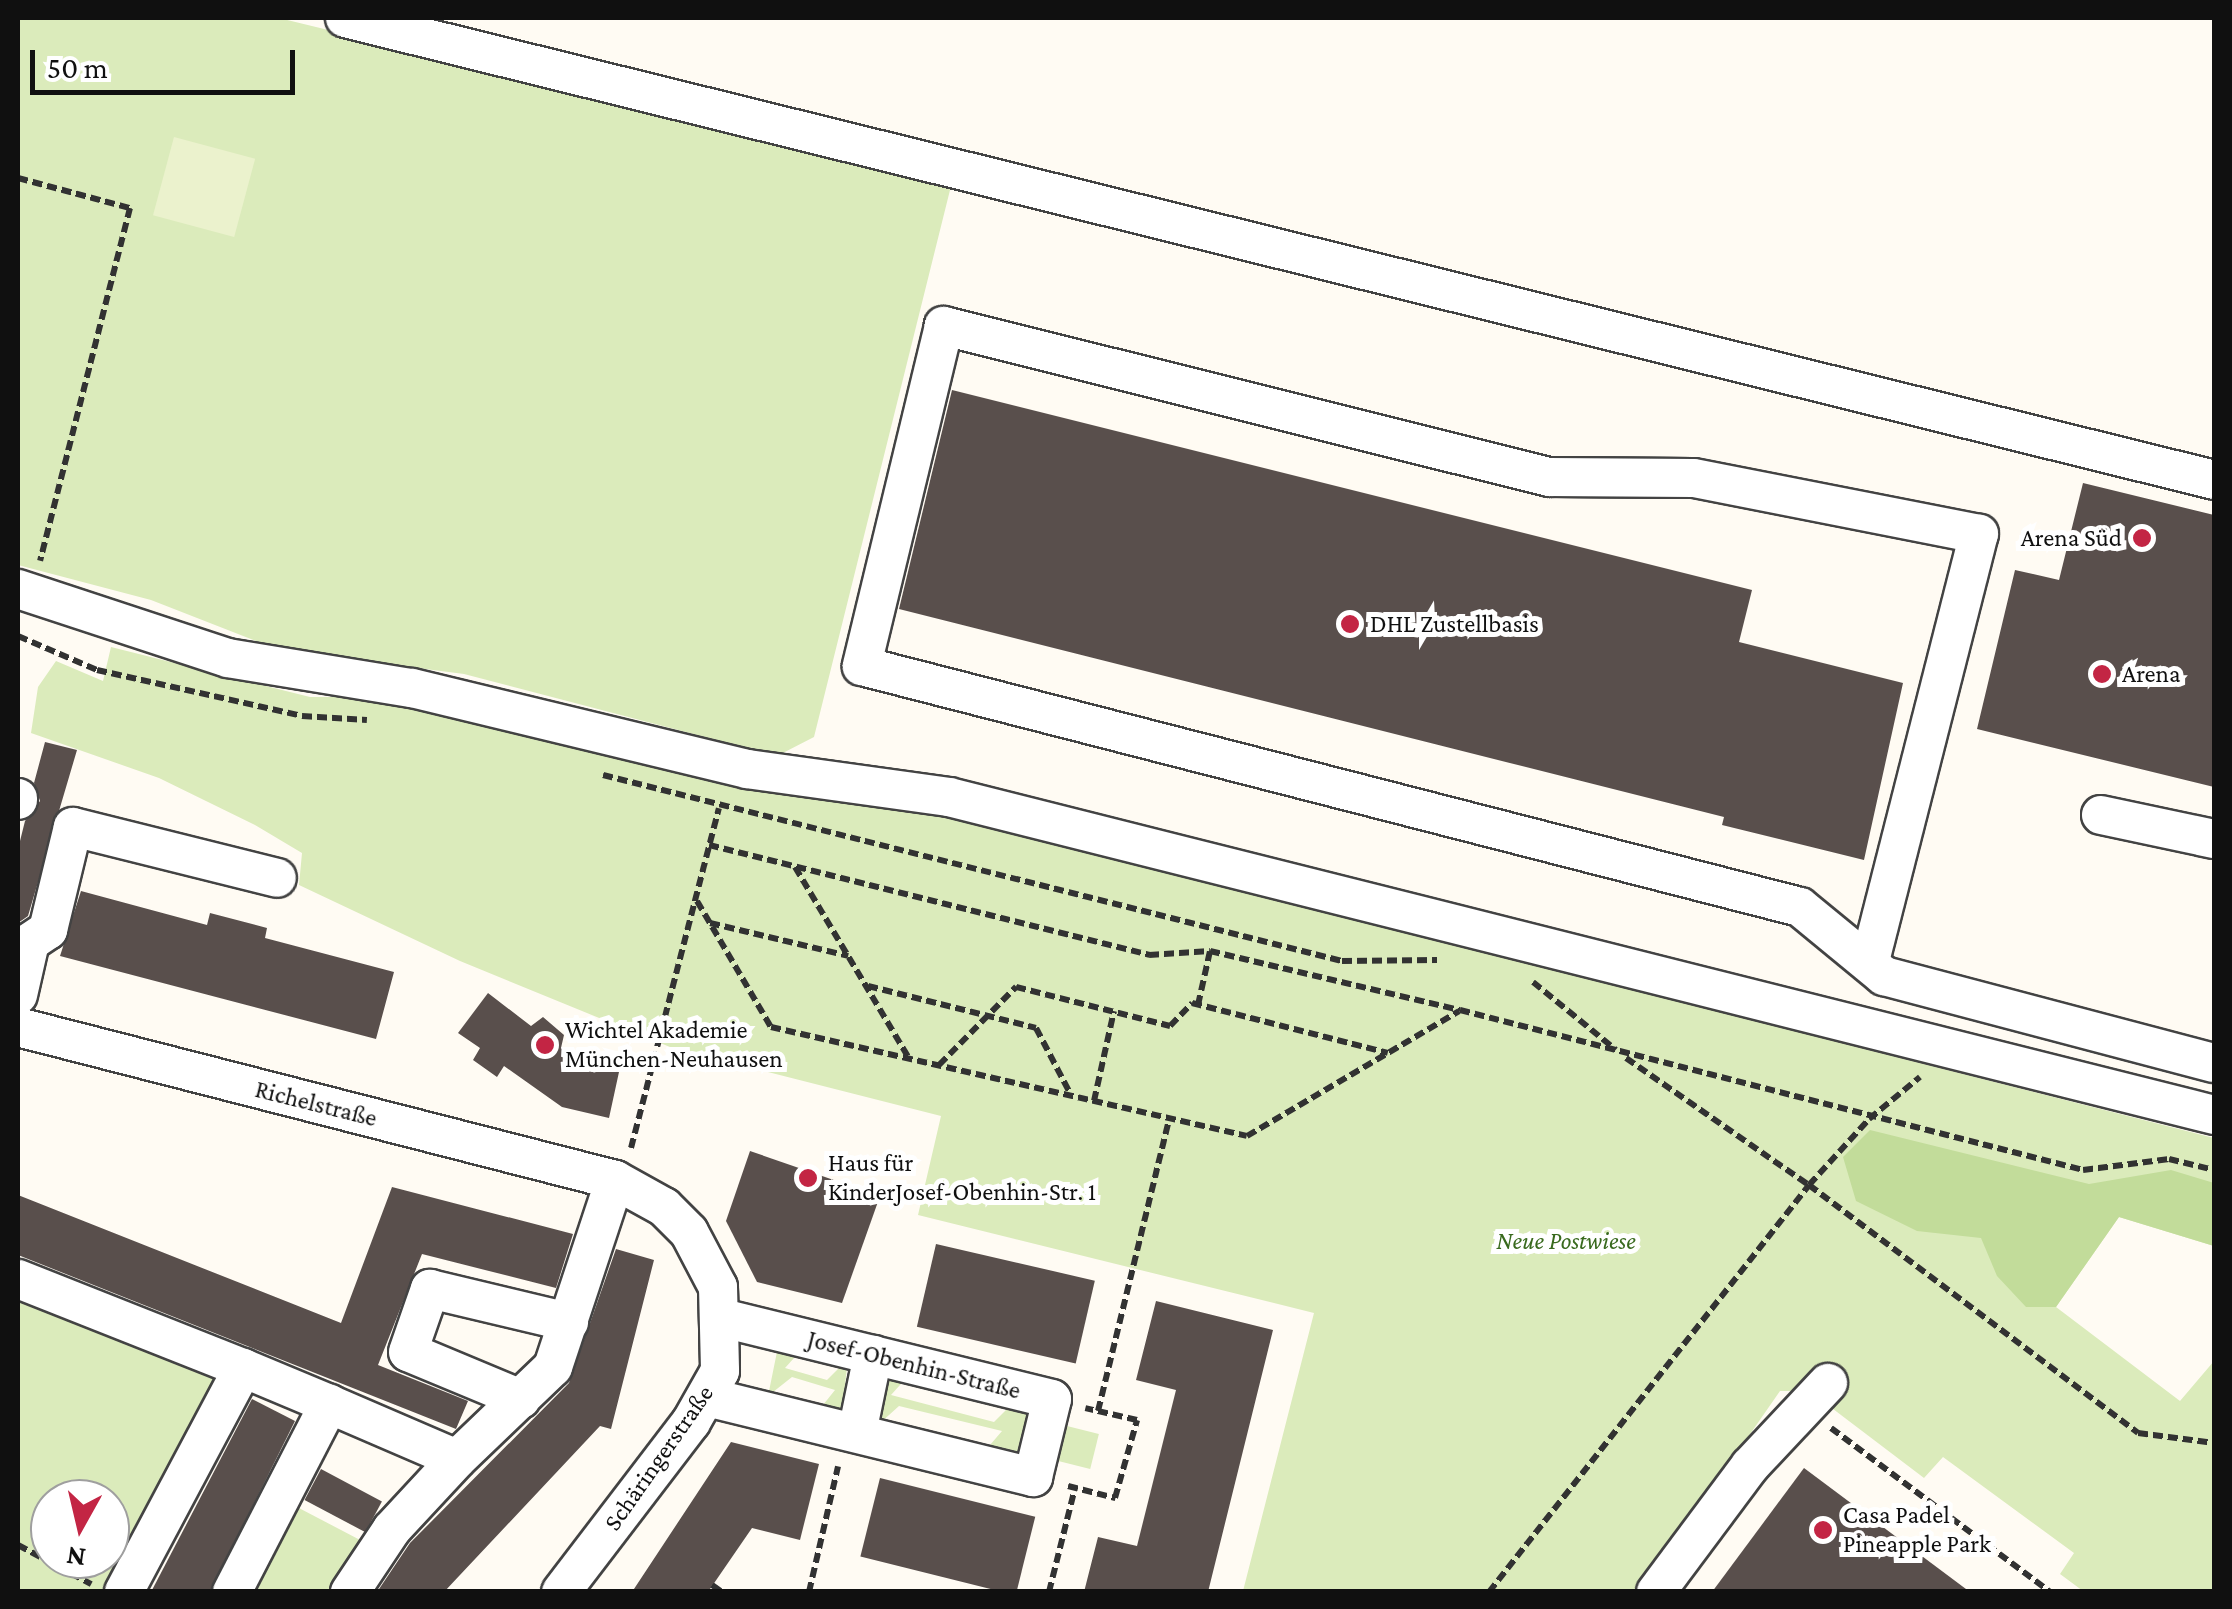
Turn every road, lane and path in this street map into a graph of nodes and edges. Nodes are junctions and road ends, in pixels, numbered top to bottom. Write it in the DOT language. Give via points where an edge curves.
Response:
graph roads {
  1 [pos="345,18"];
  2 [pos="18,178"];
  3 [pos="2214,480"];
  4 [pos="25,593"];
  5 [pos="18,636"];
  6 [pos="374,721"];
  7 [pos="586,770"];
  8 [pos="719,808"];
  9 [pos="2101,815"];
  10 [pos="2214,840"];
  11 [pos="709,845"];
  12 [pos="796,867"];
  13 [pos="277,878"];
  14 [pos="697,901"];
  15 [pos="710,923"];
  16 [pos="1210,951"];
  17 [pos="850,956"];
  18 [pos="1454,959"];
  19 [pos="1870,961"];
  20 [pos="1562,985"];
  21 [pos="868,986"];
  22 [pos="18,995"];
  23 [pos="1198,1005"];
  24 [pos="1460,1010"];
  25 [pos="1114,1011"];
  26 [pos="987,1016"];
  27 [pos="18,1027"];
  28 [pos="1389,1053"];
  29 [pos="1619,1054"];
  30 [pos="909,1058"];
  31 [pos="2214,1063"];
  32 [pos="939,1065"];
  33 [pos="1902,1071"];
  34 [pos="1921,1076"];
  35 [pos="1939,1081"];
  36 [pos="1072,1096"];
  37 [pos="1094,1101"];
  38 [pos="2214,1115"];
  39 [pos="1168,1119"];
  40 [pos="1870,1119"];
  41 [pos="2214,1170"];
  42 [pos="614,1180"];
  43 [pos="1809,1185"];
  44 [pos="18,1279"];
  45 [pos="722,1318"];
  46 [pos="570,1322"];
  47 [pos="873,1354"];
  48 [pos="243,1368"];
  49 [pos="1816,1396"];
  50 [pos="707,1397"];
  51 [pos="521,1399"];
  52 [pos="1052,1399"];
  53 [pos="329,1404"];
  54 [pos="1098,1411"];
  55 [pos="852,1432"];
  56 [pos="2214,1443"];
  57 [pos="457,1459"];
  58 [pos="1033,1476"];
  59 [pos="1076,1488"];
  60 [pos="18,1544"];
  61 [pos="712,1585"];
  62 [pos="106,1592"];
  63 [pos="124,1592"];
  64 [pos="232,1592"];
  65 [pos="350,1592"];
  66 [pos="561,1592"];
  67 [pos="722,1592"];
  68 [pos="809,1592"];
  69 [pos="1049,1592"];
  70 [pos="1489,1592"];
  71 [pos="1656,1592"];
  72 [pos="2050,1592"];
  1 -- 3 [label="street"];
  2 -- 4 [label="path" via="130,208"];
  4 -- 38 [label="street" via="228,658 412,688 746,769 949,797"];
  5 -- 6 [label="path" via="97,670 302,716"];
  7 -- 8 [label="path"];
  8 -- 11 [label="path"];
  8 -- 18 [label="path" via="1342,961"];
  9 -- 10 [label="street"];
  11 -- 12 [label="path"];
  11 -- 14 [label="path"];
  12 -- 16 [label="path" via="1149,954"];
  12 -- 17 [label="path"];
  13 -- 22 [label="street" via="74,827 48,930 30,942"];
  14 -- 15 [label="path"];
  14 -- 42 [label="path" via="636,1140"];
  15 -- 17 [label="path"];
  15 -- 30 [label="path" via="771,1027"];
  16 -- 23 [label="path"];
  16 -- 24 [label="path"];
  17 -- 21 [label="path"];
  19 -- 19 [label="street" via="1800,907 862,666 944,326 1549,477 1694,478 1979,534"];
  19 -- 31 [label="street" via="1884,976"];
  20 -- 29 [label="path" via="1524,975"];
  21 -- 26 [label="path"];
  21 -- 30 [label="path"];
  23 -- 25 [label="path" via="1170,1026"];
  23 -- 28 [label="path"];
  24 -- 28 [label="path"];
  24 -- 29 [label="path"];
  25 -- 26 [label="path" via="1016,986"];
  25 -- 37 [label="path"];
  26 -- 32 [label="path"];
  26 -- 36 [label="path" via="1036,1028"];
  27 -- 42 [label="street, Richelstraße"];
  28 -- 39 [label="path" via="1247,1136"];
  29 -- 40 [label="path"];
  29 -- 43 [label="path"];
  30 -- 32 [label="path"];
  32 -- 36 [label="path"];
  33 -- 34 [label="path"];
  34 -- 35 [label="path"];
  34 -- 40 [label="path"];
  36 -- 37 [label="path"];
  37 -- 39 [label="path"];
  39 -- 54 [label="path"];
  40 -- 41 [label="path" via="2083,1170 2170,1159"];
  40 -- 43 [label="path"];
  42 -- 45 [label="street, Schäringerstraße" via="664,1207 689,1232 707,1257"];
  42 -- 46 [label="street"];
  43 -- 56 [label="path" via="2138,1433"];
  43 -- 70 [label="path"];
  44 -- 48 [label="street"];
  45 -- 47 [label="street, Josef-Obenhin-Straße"];
  45 -- 50 [label="street, Schäringerstraße" via="720,1370"];
  46 -- 51 [label="street" via="553,1367"];
  46 -- 51 [label="street" via="430,1289 408,1352"];
  47 -- 52 [label="street, Josef-Obenhin-Straße"];
  47 -- 55 [label="street"];
  48 -- 53 [label="street"];
  48 -- 63 [label="street"];
  49 -- 71 [label="street" via="1750,1466"];
  49 -- 72 [label="path"];
  50 -- 55 [label="street"];
  50 -- 66 [label="street, Schäringerstraße"];
  51 -- 57 [label="street"];
  52 -- 54 [label="path"];
  52 -- 58 [label="street, Josef-Obenhin-Straße"];
  53 -- 57 [label="street"];
  53 -- 64 [label="street"];
  54 -- 59 [label="path" via="1137,1420 1115,1498"];
  55 -- 58 [label="street"];
  55 -- 68 [label="path"];
  57 -- 65 [label="street" via="392,1529"];
  58 -- 59 [label="path"];
  59 -- 69 [label="path"];
  60 -- 62 [label="path"];
  61 -- 67 [label="path"];
}
